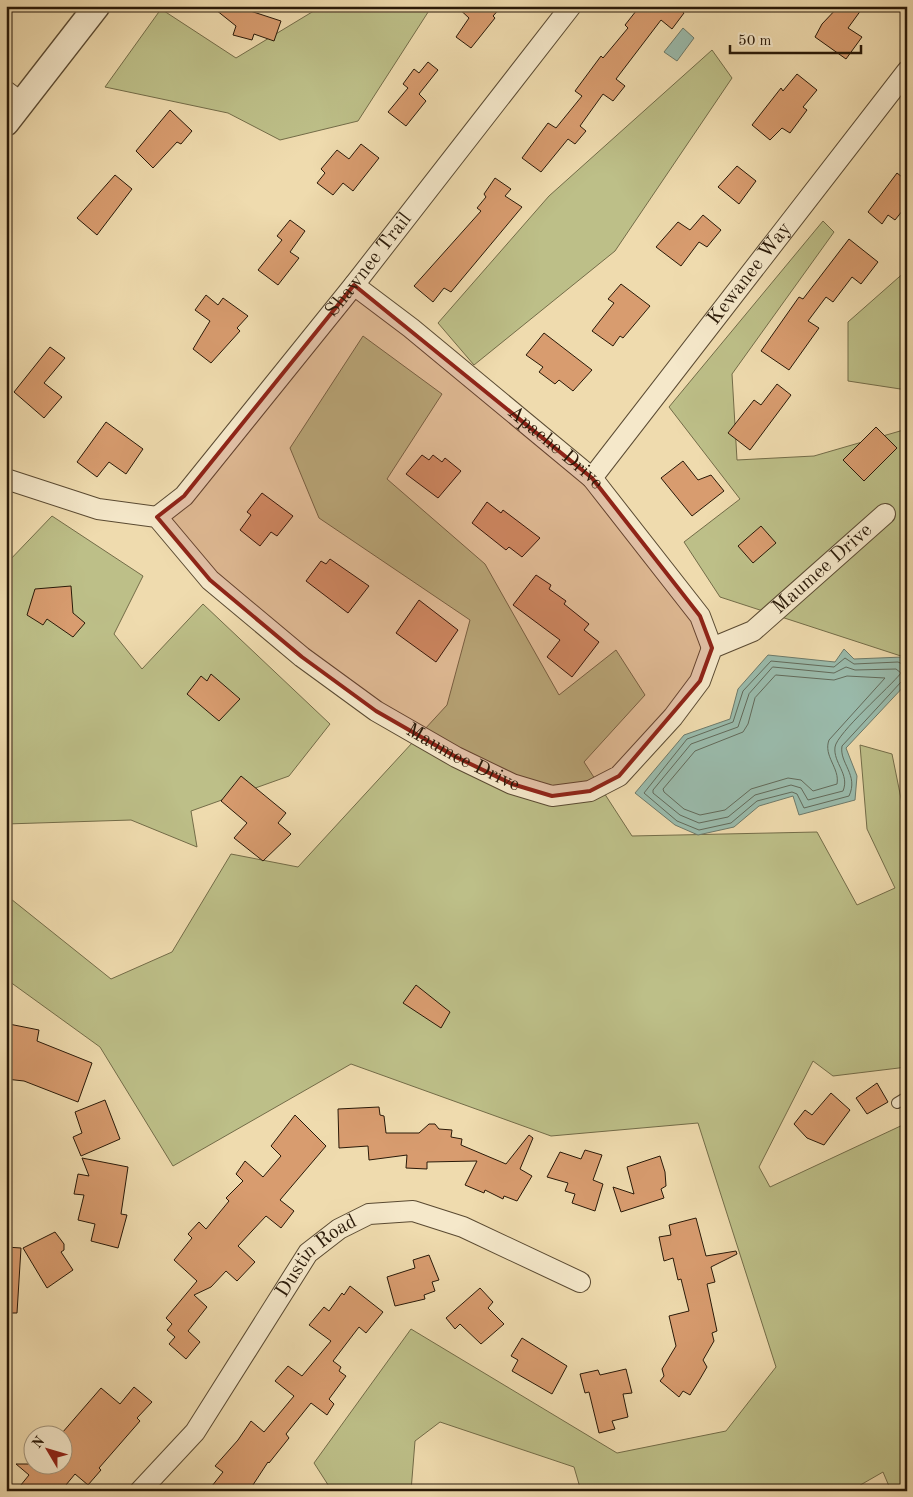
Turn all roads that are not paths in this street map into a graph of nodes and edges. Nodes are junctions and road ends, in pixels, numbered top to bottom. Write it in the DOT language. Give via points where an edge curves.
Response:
graph roads {
  1 [pos="97,6"];
  2 [pos="571,6"];
  3 [pos="907,71"];
  4 [pos="16,92"];
  5 [pos="6,123"];
  6 [pos="354,285"];
  7 [pos="592,478"];
  8 [pos="6,479"];
  9 [pos="885,514"];
  10 [pos="157,517"];
  11 [pos="712,648"];
  12 [pos="907,1097"];
  13 [pos="897,1103"];
  14 [pos="580,1282"];
  15 [pos="140,1491"];
  1 -- 4 [label="street"];
  2 -- 6 [label="street, Shawnee Trail"];
  3 -- 7 [label="street, Kewanee Way"];
  4 -- 5 [label="street"];
  6 -- 7 [label="street, Apache Drive" via="411,328"];
  6 -- 10 [label="street, Shawnee Trail" via="184,496"];
  7 -- 11 [label="street, Apache Drive" via="700,616"];
  8 -- 10 [label="street" via="98,509"];
  9 -- 11 [label="street, Maumee Drive" via="753,631"];
  10 -- 11 [label="street, Maumee Drive" via="210,580 302,657 376,711 456,757 512,784 552,796 590,790 618,776 673,717 700,681"];
  12 -- 13 [label="lane"];
  14 -- 15 [label="street, Dustin Road" via="463,1227 413,1211 369,1214 339,1229 308,1253 195,1432"];
}
